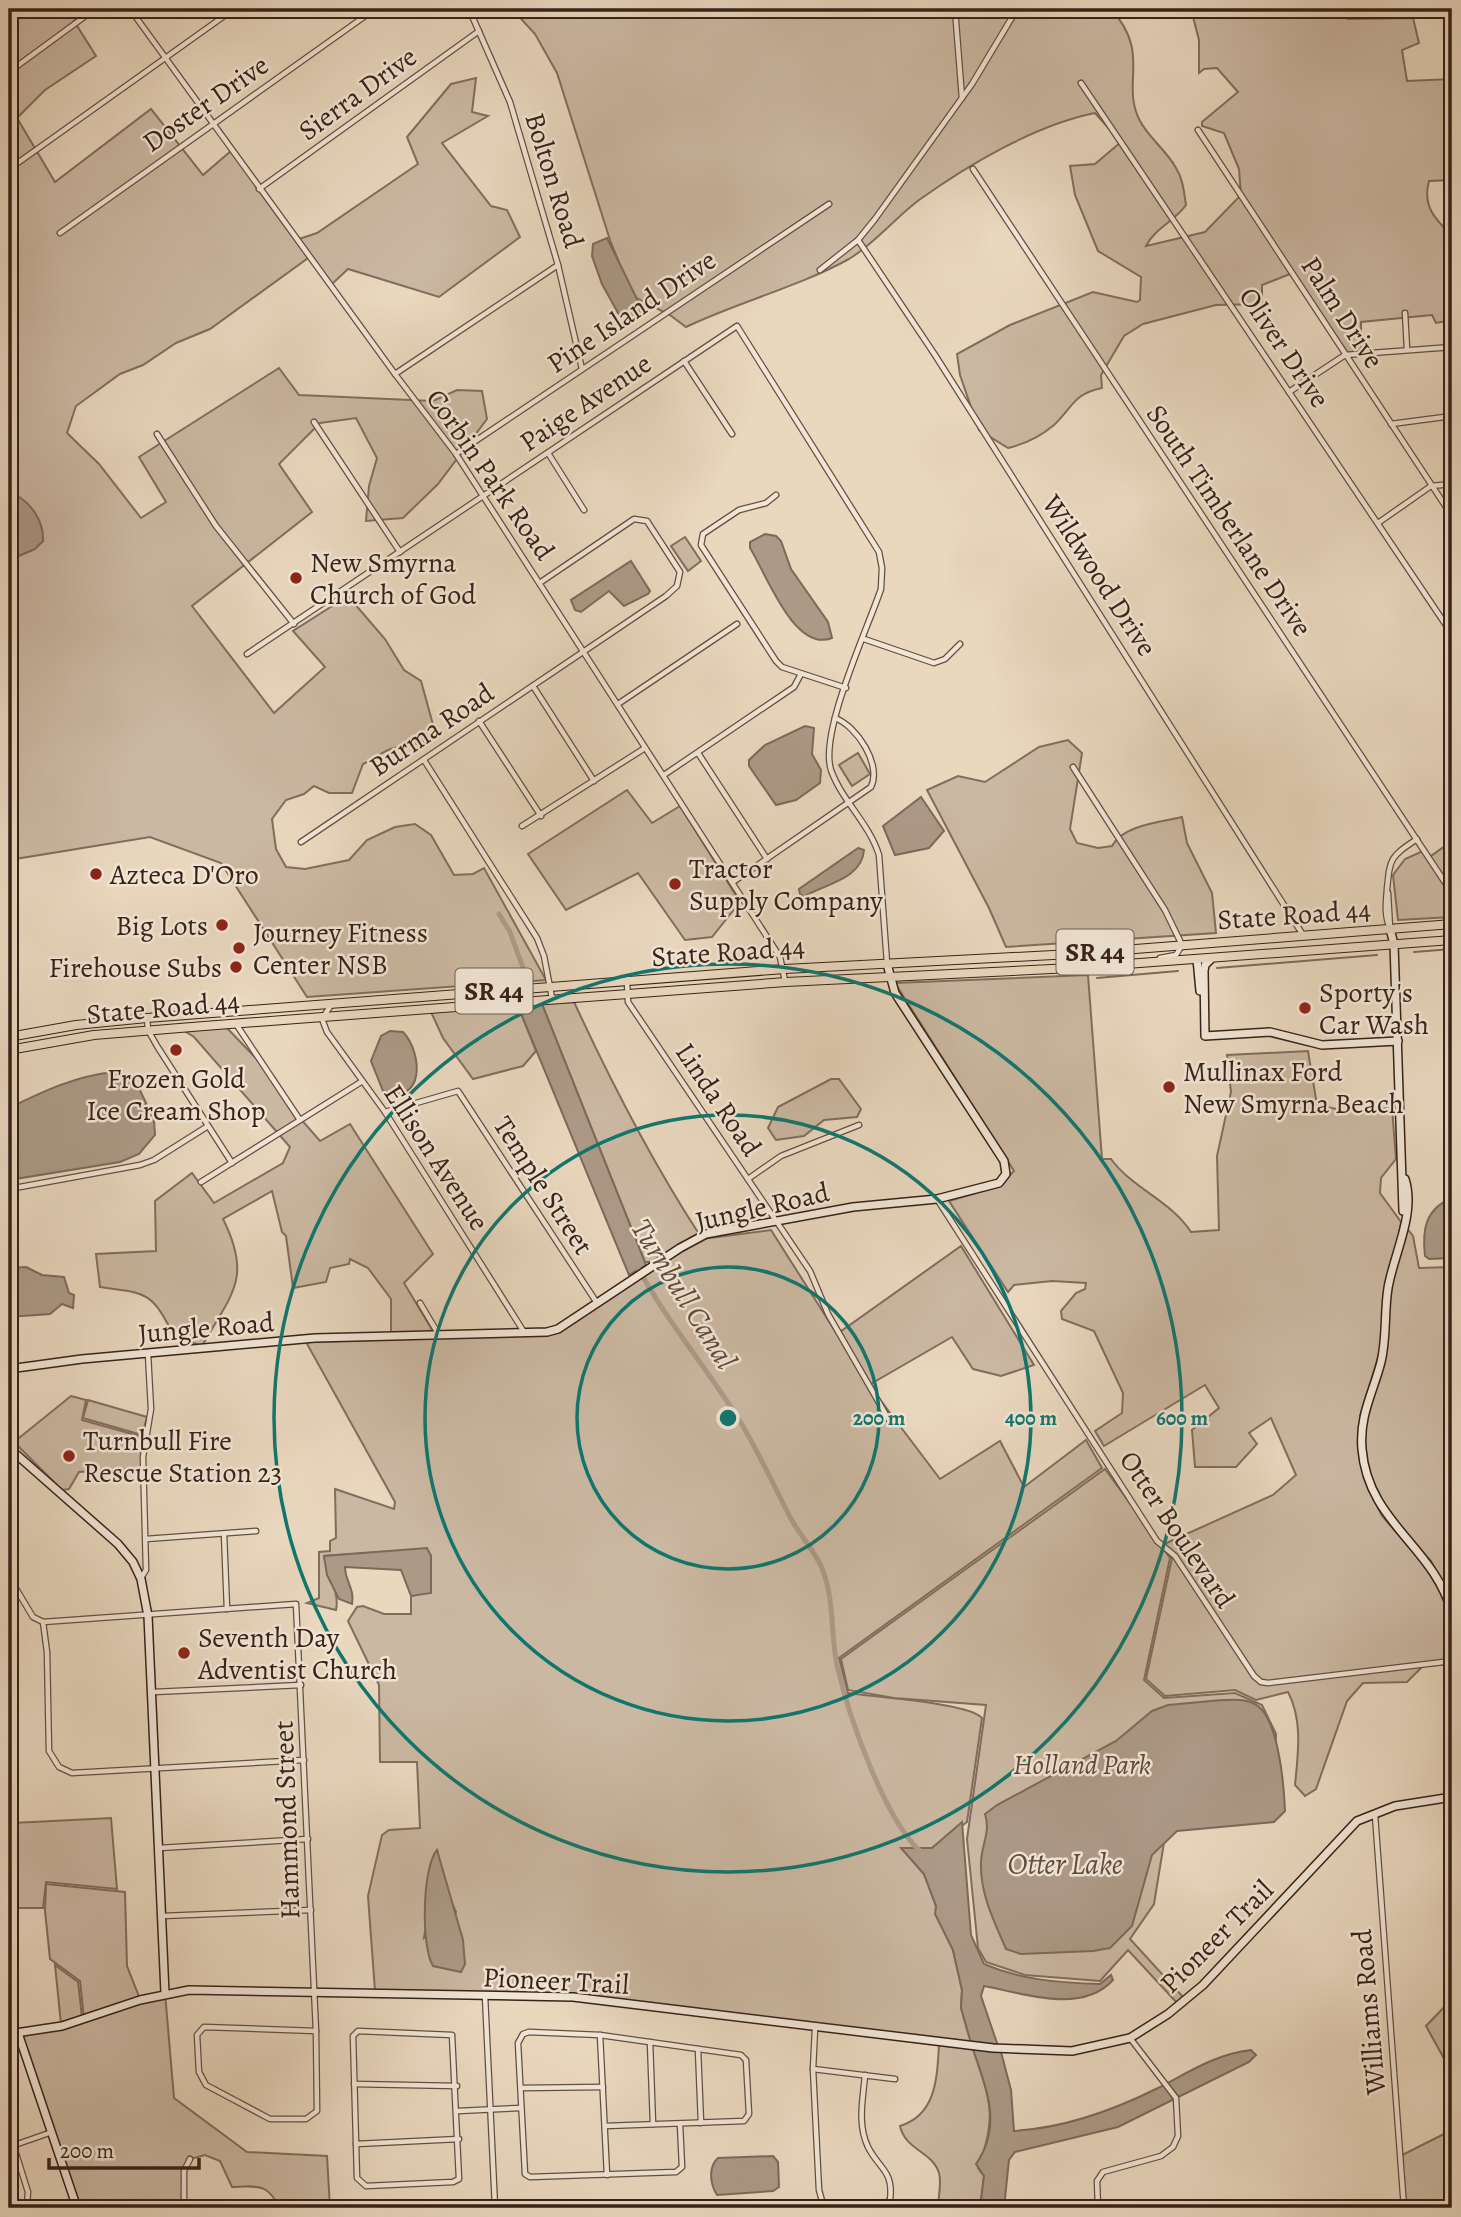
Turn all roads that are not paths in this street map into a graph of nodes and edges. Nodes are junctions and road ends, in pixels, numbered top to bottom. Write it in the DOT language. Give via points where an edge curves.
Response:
graph roads {
  1 [pos="95,9"];
  2 [pos="130,9"];
  3 [pos="234,9"];
  4 [pos="375,9"];
  5 [pos="469,9"];
  6 [pos="955,9"];
  7 [pos="1017,9"];
  8 [pos="479,31"];
  9 [pos="167,56"];
  10 [pos="9,72"];
  11 [pos="1081,83"];
  12 [pos="962,99"];
  13 [pos="212,122"];
  14 [pos="1198,130"];
  15 [pos="12,167"];
  16 [pos="973,169"];
  17 [pos="259,189"];
  18 [pos="829,204"];
  19 [pos="60,233"];
  20 [pos="858,240"];
  21 [pos="558,265"];
  22 [pos="820,270"];
  23 [pos="1405,313"];
  24 [pos="1452,347"];
  25 [pos="1407,349"];
  26 [pos="1345,355"];
  27 [pos="684,362"];
  28 [pos="582,369"];
  29 [pos="395,374"];
  30 [pos="1289,392"];
  31 [pos="1452,416"];
  32 [pos="314,422"];
  33 [pos="1391,424"];
  34 [pos="157,434"];
  35 [pos="732,434"];
  36 [pos="548,453"];
  37 [pos="456,454"];
  38 [pos="1452,484"];
  39 [pos="1431,486"];
  40 [pos="776,495"];
  41 [pos="484,496"];
  42 [pos="584,510"];
  43 [pos="1452,516"];
  44 [pos="1378,523"];
  45 [pos="400,552"];
  46 [pos="541,582"];
  47 [pos="294,624"];
  48 [pos="737,624"];
  49 [pos="1452,634"];
  50 [pos="864,639"];
  51 [pos="960,644"];
  52 [pos="584,652"];
  53 [pos="247,654"];
  54 [pos="800,674"];
  55 [pos="533,686"];
  56 [pos="846,688"];
  57 [pos="618,704"];
  58 [pos="835,718"];
  59 [pos="480,721"];
  60 [pos="645,748"];
  61 [pos="698,753"];
  62 [pos="424,760"];
  63 [pos="1073,767"];
  64 [pos="664,775"];
  65 [pos="594,780"];
  66 [pos="850,803"];
  67 [pos="541,816"];
  68 [pos="522,826"];
  69 [pos="1417,839"];
  70 [pos="301,842"];
  71 [pos="768,859"];
  72 [pos="733,883"];
  73 [pos="1452,894"];
  74 [pos="1452,925"];
  75 [pos="1390,929"];
  76 [pos="1301,936"];
  77 [pos="1452,940"];
  78 [pos="1394,944"];
  79 [pos="1182,945"];
  80 [pos="1213,958"];
  81 [pos="1197,959"];
  82 [pos="887,964"];
  83 [pos="1077,968"];
  84 [pos="785,969"];
  85 [pos="888,976"];
  86 [pos="627,981"];
  87 [pos="786,982"];
  88 [pos="548,987"];
  89 [pos="626,994"];
  90 [pos="398,999"];
  91 [pos="552,999"];
  92 [pos="331,1004"];
  93 [pos="400,1011"];
  94 [pos="1204,1013"];
  95 [pos="147,1017"];
  96 [pos="322,1019"];
  97 [pos="236,1023"];
  98 [pos="148,1030"];
  99 [pos="9,1037"];
  100 [pos="1398,1041"];
  101 [pos="9,1050"];
  102 [pos="361,1082"];
  103 [pos="385,1112"];
  104 [pos="300,1120"];
  105 [pos="859,1125"];
  106 [pos="208,1126"];
  107 [pos="232,1163"];
  108 [pos="748,1179"];
  109 [pos="201,1182"];
  110 [pos="9,1189"];
  111 [pos="937,1199"];
  112 [pos="774,1219"];
  113 [pos="420,1303"];
  114 [pos="597,1303"];
  115 [pos="525,1334"];
  116 [pos="439,1336"];
  117 [pos="148,1354"];
  118 [pos="9,1369"];
  119 [pos="889,1420"];
  120 [pos="9,1448"];
  121 [pos="256,1531"];
  122 [pos="224,1534"];
  123 [pos="146,1539"];
  124 [pos="9,1577"];
  125 [pos="141,1579"];
  126 [pos="227,1609"];
  127 [pos="1452,1613"];
  128 [pos="148,1616"];
  129 [pos="43,1622"];
  130 [pos="1452,1661"];
  131 [pos="301,1685"];
  132 [pos="154,1692"];
  133 [pos="304,1760"];
  134 [pos="156,1768"];
  135 [pos="1452,1797"];
  136 [pos="1375,1812"];
  137 [pos="307,1839"];
  138 [pos="159,1848"];
  139 [pos="310,1910"];
  140 [pos="162,1916"];
  141 [pos="164,1993"];
  142 [pos="314,1993"];
  143 [pos="485,1996"];
  144 [pos="815,2028"];
  145 [pos="316,2031"];
  146 [pos="19,2033"];
  147 [pos="9,2034"];
  148 [pos="600,2035"];
  149 [pos="1130,2038"];
  150 [pos="650,2042"];
  151 [pos="698,2049"];
  152 [pos="813,2069"];
  153 [pos="866,2076"];
  154 [pos="895,2079"];
  155 [pos="354,2084"];
  156 [pos="457,2085"];
  157 [pos="603,2087"];
  158 [pos="521,2088"];
  159 [pos="521,2108"];
  160 [pos="490,2109"];
  161 [pos="458,2110"];
  162 [pos="701,2123"];
  163 [pos="653,2124"];
  164 [pos="680,2124"];
  165 [pos="605,2126"];
  166 [pos="9,2131"];
  167 [pos="52,2132"];
  168 [pos="459,2139"];
  169 [pos="356,2144"];
  170 [pos="11,2146"];
  171 [pos="190,2159"];
  172 [pos="607,2175"];
  173 [pos="27,2204"];
  174 [pos="495,2207"];
  175 [pos="76,2208"];
  176 [pos="184,2208"];
  177 [pos="824,2208"];
  178 [pos="880,2208"];
  179 [pos="1098,2208"];
  180 [pos="1404,2208"];
  1 -- 10 [label="street"];
  2 -- 9 [label="street, Corbin Park Road"];
  3 -- 9 [label="street"];
  4 -- 13 [label="street, Doster Drive"];
  5 -- 8 [label="street, Bolton Road"];
  6 -- 12 [label="street"];
  7 -- 12 [label="street"];
  8 -- 17 [label="street, Sierra Drive"];
  8 -- 21 [label="street, Bolton Road" via="510,102"];
  9 -- 13 [label="street, Corbin Park Road"];
  9 -- 15 [label="street"];
  11 -- 30 [label="street, Oliver Drive"];
  12 -- 20 [label="street"];
  13 -- 17 [label="street, Corbin Park Road"];
  13 -- 19 [label="street, Doster Drive"];
  14 -- 26 [label="street, Palm Drive"];
  16 -- 69 [label="street, South Timberlane Drive"];
  17 -- 29 [label="street, Corbin Park Road"];
  18 -- 28 [label="street, Pine Island Drive"];
  20 -- 22 [label="street"];
  20 -- 76 [label="street, Wildwood Drive"];
  21 -- 28 [label="street, Bolton Road"];
  21 -- 29 [label="street"];
  23 -- 25 [label="street"];
  24 -- 25 [label="street"];
  25 -- 26 [label="street"];
  26 -- 30 [label="street"];
  26 -- 33 [label="street, Palm Drive"];
  27 -- 35 [label="street"];
  27 -- 36 [label="street, Paige Avenue"];
  27 -- 50 [label="street, Paige Avenue" via="737,326 879,552 881,589"];
  28 -- 37 [label="street, Pine Island Drive"];
  29 -- 37 [label="street, Corbin Park Road"];
  30 -- 44 [label="street, Oliver Drive"];
  31 -- 33 [label="street"];
  32 -- 45 [label="street"];
  33 -- 39 [label="street, Palm Drive"];
  34 -- 47 [label="street" via="216,526"];
  36 -- 41 [label="street, Paige Avenue"];
  36 -- 42 [label="street"];
  37 -- 41 [label="street, Corbin Park Road"];
  38 -- 39 [label="street"];
  39 -- 43 [label="street, Palm Drive"];
  39 -- 44 [label="street"];
  40 -- 54 [label="street" via="766,503 739,510 703,534 700,541 776,661"];
  41 -- 45 [label="street, Paige Avenue"];
  41 -- 46 [label="street, Corbin Park Road"];
  44 -- 49 [label="street, Oliver Drive"];
  45 -- 47 [label="street, Paige Avenue"];
  46 -- 52 [label="street, Corbin Park Road"];
  46 -- 52 [label="street, Burma Road" via="634,519 647,521 680,572 677,586 666,596"];
  47 -- 53 [label="street, Paige Avenue"];
  48 -- 57 [label="street"];
  50 -- 51 [label="street" via="934,663"];
  50 -- 56 [label="street"];
  52 -- 55 [label="street, Burma Road"];
  52 -- 57 [label="street, Corbin Park Road"];
  54 -- 56 [label="street"];
  54 -- 61 [label="street" via="794,687"];
  55 -- 59 [label="street, Burma Road"];
  55 -- 65 [label="street"];
  56 -- 58 [label="street"];
  57 -- 60 [label="street, Corbin Park Road"];
  58 -- 66 [label="street" via="828,750 831,769"];
  58 -- 66 [label="street" via="850,728 876,770 871,788"];
  59 -- 62 [label="street, Burma Road"];
  59 -- 67 [label="street"];
  60 -- 64 [label="street, Corbin Park Road"];
  60 -- 65 [label="street"];
  61 -- 64 [label="street"];
  61 -- 71 [label="street"];
  62 -- 70 [label="street, Burma Road"];
  62 -- 88 [label="street" via="537,938"];
  63 -- 79 [label="street" via="1165,910"];
  64 -- 72 [label="street, Corbin Park Road"];
  65 -- 67 [label="street"];
  66 -- 71 [label="street"];
  66 -- 82 [label="street" via="879,855"];
  67 -- 68 [label="street"];
  69 -- 73 [label="street, South Timberlane Drive"];
  69 -- 75 [label="street" via="1391,861 1386,876"];
  71 -- 72 [label="street"];
  72 -- 84 [label="street, Corbin Park Road"];
  74 -- 75 [label="main road, State Road 44 / SR 44"];
  75 -- 76 [label="main road, State Road 44 / SR 44"];
  75 -- 78 [label="street"];
  76 -- 79 [label="main road, State Road 44 / SR 44"];
  76 -- 81 [label="main road" via="1205,948"];
  77 -- 78 [label="main road, State Road 44 / SR 44"];
  78 -- 80 [label="main road, State Road 44 / SR 44"];
  78 -- 100 [label="street"];
  79 -- 82 [label="main road, State Road 44 / SR 44"];
  79 -- 83 [label="street" via="1170,957"];
  80 -- 81 [label="main road, State Road 44 / SR 44"];
  80 -- 94 [label="street" via="1204,971"];
  81 -- 83 [label="main road, State Road 44 / SR 44"];
  81 -- 94 [label="street"];
  82 -- 84 [label="main road, State Road 44 / SR 44"];
  82 -- 85 [label="street, Jungle Road"];
  83 -- 85 [label="main road, State Road 44 / SR 44"];
  84 -- 86 [label="main road, State Road 44 / SR 44"];
  84 -- 87 [label="street, Corbin Park Road"];
  85 -- 87 [label="main road, State Road 44 / SR 44"];
  85 -- 111 [label="street, Jungle Road" via="1006,1167 999,1183"];
  86 -- 88 [label="main road, State Road 44 / SR 44"];
  86 -- 89 [label="street"];
  87 -- 89 [label="main road, State Road 44 / SR 44"];
  88 -- 90 [label="main road, State Road 44 / SR 44"];
  88 -- 91 [label="street"];
  89 -- 91 [label="main road, State Road 44 / SR 44"];
  89 -- 108 [label="street, Linda Road"];
  90 -- 92 [label="main road, State Road 44 / SR 44"];
  90 -- 93 [label="main road"];
  91 -- 93 [label="main road, State Road 44 / SR 44"];
  92 -- 95 [label="main road, State Road 44 / SR 44"];
  92 -- 96 [label="street"];
  93 -- 96 [label="main road, State Road 44 / SR 44"];
  94 -- 100 [label="street" via="1205,1036 1270,1032 1322,1045"];
  95 -- 98 [label="street"];
  95 -- 99 [label="main road, State Road 44 / SR 44"];
  96 -- 97 [label="main road, State Road 44 / SR 44"];
  96 -- 102 [label="street, Ellison Avenue"];
  97 -- 98 [label="main road, State Road 44 / SR 44"];
  97 -- 104 [label="street"];
  98 -- 101 [label="main road, State Road 44 / SR 44"];
  98 -- 106 [label="street"];
  100 -- 127 [label="street" via="1404,1222 1388,1286 1383,1352 1363,1416 1363,1457 1377,1502 1429,1563"];
  102 -- 103 [label="street, Ellison Avenue"];
  102 -- 104 [label="street"];
  103 -- 114 [label="street, Temple Street" via="456,1091"];
  103 -- 115 [label="street, Ellison Avenue"];
  104 -- 107 [label="street"];
  105 -- 108 [label="street" via="781,1156"];
  106 -- 107 [label="street"];
  106 -- 110 [label="street" via="140,1165"];
  107 -- 109 [label="street"];
  108 -- 112 [label="street, Linda Road"];
  111 -- 112 [label="street, Jungle Road"];
  111 -- 130 [label="street, Otter Boulevard" via="1157,1541 1175,1556 1224,1634 1261,1682"];
  112 -- 114 [label="street, Jungle Road" via="706,1234"];
  112 -- 119 [label="street, Linda Road" via="810,1272 828,1314"];
  113 -- 116 [label="street"];
  114 -- 115 [label="street, Jungle Road" via="558,1329"];
  115 -- 116 [label="street, Jungle Road"];
  116 -- 117 [label="street, Jungle Road" via="315,1338"];
  117 -- 118 [label="street, Jungle Road"];
  117 -- 123 [label="street" via="151,1409 143,1457"];
  120 -- 125 [label="street" via="118,1544"];
  121 -- 122 [label="street"];
  122 -- 123 [label="street"];
  122 -- 126 [label="street"];
  123 -- 125 [label="street" via="146,1570"];
  124 -- 129 [label="street" via="28,1611"];
  125 -- 128 [label="street"];
  126 -- 128 [label="street"];
  126 -- 131 [label="street, Hammond Street" via="296,1604"];
  128 -- 129 [label="street"];
  128 -- 132 [label="street"];
  129 -- 134 [label="street" via="52,1759 72,1773"];
  131 -- 132 [label="street"];
  131 -- 133 [label="street, Hammond Street"];
  132 -- 134 [label="street"];
  133 -- 134 [label="street"];
  133 -- 137 [label="street, Hammond Street"];
  134 -- 138 [label="street"];
  135 -- 136 [label="street, Pioneer Trail"];
  136 -- 149 [label="street, Pioneer Trail" via="1357,1821 1196,1991"];
  136 -- 180 [label="street, Williams Road"];
  137 -- 138 [label="street"];
  137 -- 139 [label="street, Hammond Street"];
  138 -- 140 [label="street"];
  139 -- 140 [label="street"];
  139 -- 142 [label="street, Hammond Street"];
  140 -- 141 [label="street"];
  141 -- 142 [label="street, Pioneer Trail"];
  141 -- 146 [label="street, Pioneer Trail" via="62,2026"];
  142 -- 143 [label="street, Pioneer Trail"];
  142 -- 145 [label="street, Hammond Street"];
  143 -- 144 [label="street, Pioneer Trail" via="573,1997"];
  143 -- 160 [label="street"];
  144 -- 149 [label="street, Pioneer Trail" via="1001,2049 1072,2051"];
  144 -- 152 [label="street"];
  145 -- 145 [label="street, Hammond Street" via="318,2106 313,2116 270,2119 206,2085 200,2077 197,2035 204,2027"];
  146 -- 147 [label="street, Pioneer Trail"];
  146 -- 167 [label="street"];
  148 -- 150 [label="street"];
  148 -- 157 [label="street"];
  148 -- 158 [label="street" via="523,2034 518,2043"];
  149 -- 179 [label="street" via="1176,2098 1178,2136 1161,2156 1102,2172 1097,2180"];
  150 -- 151 [label="street"];
  150 -- 163 [label="street"];
  151 -- 162 [label="street"];
  151 -- 162 [label="street" via="744,2056 749,2114 744,2121"];
  152 -- 153 [label="street"];
  152 -- 177 [label="street" via="819,2190"];
  153 -- 154 [label="street"];
  153 -- 178 [label="street" via="863,2128 868,2147 892,2186 890,2200"];
  155 -- 156 [label="street"];
  155 -- 156 [label="street" via="353,2036 358,2031 449,2034 455,2040"];
  155 -- 169 [label="street"];
  156 -- 161 [label="street"];
  157 -- 158 [label="street"];
  157 -- 165 [label="street"];
  158 -- 159 [label="street"];
  159 -- 160 [label="street"];
  159 -- 172 [label="street" via="525,2174 530,2178"];
  160 -- 161 [label="street"];
  160 -- 174 [label="street"];
  161 -- 168 [label="street"];
  162 -- 164 [label="street"];
  163 -- 164 [label="street"];
  163 -- 165 [label="street"];
  164 -- 172 [label="street" via="680,2169 676,2172"];
  165 -- 172 [label="street"];
  166 -- 170 [label="street"];
  167 -- 170 [label="street"];
  167 -- 175 [label="street"];
  168 -- 169 [label="street"];
  168 -- 169 [label="street" via="460,2174 453,2182 366,2186 357,2178"];
  170 -- 173 [label="street" via="28,2192"];
  171 -- 176 [label="street" via="184,2171"];
}
